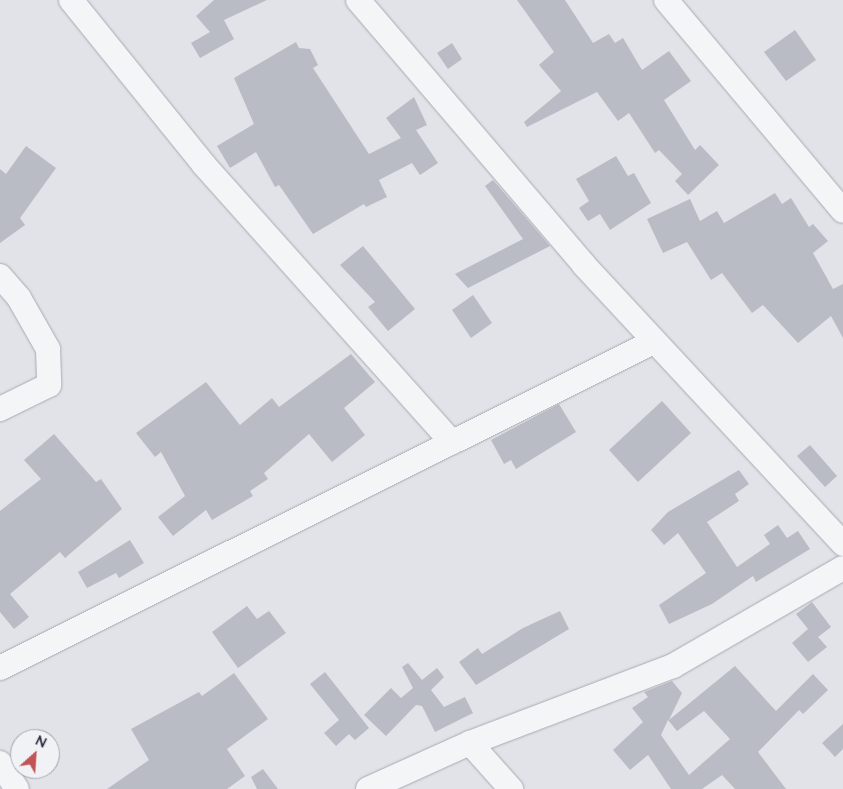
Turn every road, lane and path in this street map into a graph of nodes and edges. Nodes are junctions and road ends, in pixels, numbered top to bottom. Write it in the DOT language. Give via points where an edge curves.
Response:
graph roads {
  1 [pos="72,0"];
  2 [pos="359,0"];
  3 [pos="666,0"];
  4 [pos="843,212"];
  5 [pos="0,276"];
  6 [pos="653,342"];
  7 [pos="0,408"];
  8 [pos="452,442"];
  9 [pos="843,544"];
  10 [pos="843,568"];
  11 [pos="0,668"];
  12 [pos="470,743"];
  13 [pos="0,763"];
  14 [pos="18,789"];
  15 [pos="368,789"];
  16 [pos="511,789"];
  1 -- 8 [label="street" via="210,173"];
  2 -- 6 [label="street"];
  3 -- 4 [label="street"];
  5 -- 7 [label="street" via="19,298 48,349 49,385"];
  6 -- 8 [label="street"];
  6 -- 9 [label="street"];
  8 -- 11 [label="street"];
  10 -- 12 [label="street" via="674,666"];
  12 -- 15 [label="street"];
  12 -- 16 [label="street"];
  13 -- 14 [label="street"];
}
